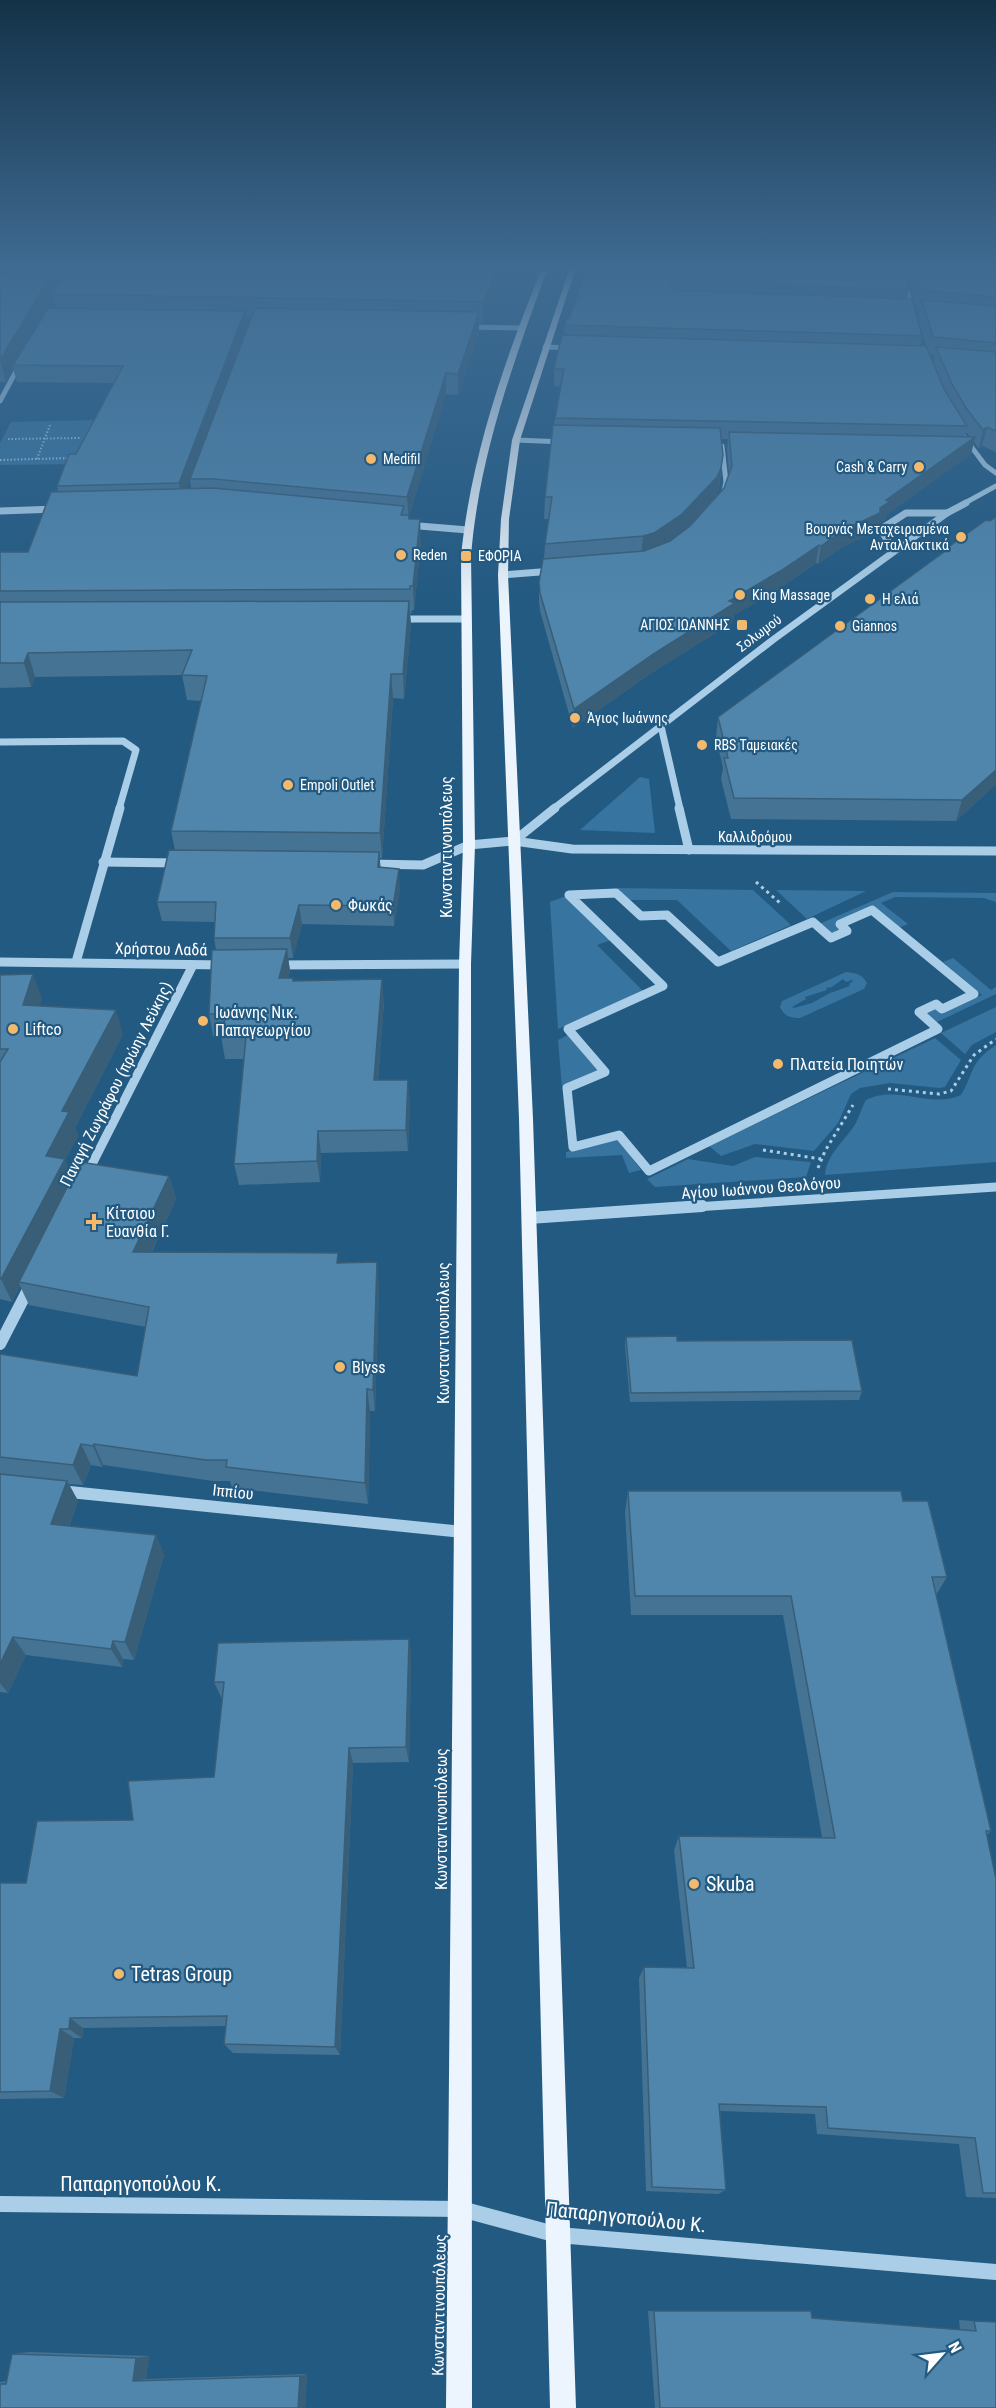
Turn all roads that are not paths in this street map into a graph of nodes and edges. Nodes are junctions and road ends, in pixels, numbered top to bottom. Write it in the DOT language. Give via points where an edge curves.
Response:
graph roads {
  1 [pos="10,382"];
  2 [pos="505,382"];
  3 [pos="534,382"];
  4 [pos="0,401"];
  5 [pos="958,428"];
  6 [pos="516,440"];
  7 [pos="574,442"];
  8 [pos="710,445"];
  9 [pos="722,446"];
  10 [pos="734,446"];
  11 [pos="961,449"];
  12 [pos="973,449"];
  13 [pos="996,474"];
  14 [pos="996,486"];
  15 [pos="716,503"];
  16 [pos="70,509"];
  17 [pos="0,511"];
  18 [pos="947,513"];
  19 [pos="400,524"];
  20 [pos="468,530"];
  21 [pos="893,551"];
  22 [pos="563,571"];
  23 [pos="503,575"];
  24 [pos="392,619"];
  25 [pos="466,619"];
  26 [pos="661,726"];
  27 [pos="0,742"];
  28 [pos="514,841"];
  29 [pos="469,845"];
  30 [pos="688,850"];
  31 [pos="996,851"];
  32 [pos="103,862"];
  33 [pos="186,863"];
  34 [pos="364,864"];
  35 [pos="805,926"];
  36 [pos="0,962"];
  37 [pos="76,962"];
  38 [pos="465,964"];
  39 [pos="193,965"];
  40 [pos="240,965"];
  41 [pos="263,965"];
  42 [pos="81,1186"];
  43 [pos="996,1187"];
  44 [pos="529,1218"];
  45 [pos="38,1271"];
  46 [pos="0,1344"];
  47 [pos="47,1490"];
  48 [pos="463,1532"];
  49 [pos="0,2204"];
  50 [pos="461,2209"];
  51 [pos="558,2235"];
  52 [pos="996,2272"];
  53 [pos="459,2408"];
  54 [pos="563,2408"];
  1 -- 4 [label="street"];
  2 -- 20 [label="main road, Κωνσταντινουπόλεως" via="485,440"];
  3 -- 6 [label="main road"];
  5 -- 12 [label="street"];
  6 -- 7 [label="street"];
  6 -- 23 [label="main road" via="505,519"];
  8 -- 9 [label="street"];
  9 -- 10 [label="street"];
  9 -- 15 [label="street" via="726,482 724,495"];
  11 -- 12 [label="street"];
  12 -- 13 [label="street"];
  14 -- 18 [label="street, Σολωμού"];
  16 -- 17 [label="street"];
  18 -- 21 [label="street, Σολωμού"];
  18 -- 21 [label="street" via="906,513 881,529"];
  19 -- 20 [label="street"];
  20 -- 25 [label="main road, Κωνσταντινουπόλεως"];
  21 -- 26 [label="street, Σολωμού"];
  22 -- 23 [label="street"];
  23 -- 28 [label="main road"];
  24 -- 25 [label="street"];
  25 -- 29 [label="main road, Κωνσταντινουπόλεως"];
  26 -- 28 [label="street, Σολωμού"];
  26 -- 30 [label="street"];
  27 -- 32 [label="street" via="123,741 136,750"];
  28 -- 29 [label="street"];
  28 -- 30 [label="street, Καλλιδρόμου" via="572,849"];
  28 -- 44 [label="main road"];
  29 -- 34 [label="street" via="423,865"];
  29 -- 38 [label="main road, Κωνσταντινουπόλεως"];
  30 -- 31 [label="street, Καλλιδρόμου"];
  32 -- 33 [label="street"];
  32 -- 37 [label="street"];
  35 -- 35 [label="street" via="813,922 831,938 847,931 840,924 872,910 974,994 942,1009 936,1004 919,1012 938,1029 649,1171 619,1135 573,1147 567,1088 605,1072 568,1029 663,986 569,895 616,893 640,916 667,915 718,962"];
  36 -- 37 [label="street, Χρήστου Λαδά"];
  37 -- 39 [label="street, Χρήστου Λαδά"];
  38 -- 41 [label="street"];
  38 -- 48 [label="main road, Κωνσταντινουπόλεως"];
  39 -- 40 [label="street, Χρήστου Λαδά"];
  39 -- 42 [label="street, Παναγή Ζωγράφου (πρώην Λεύκης)"];
  43 -- 44 [label="street, Αγίου Ιωάννου Θεολόγου"];
  44 -- 51 [label="main road"];
  45 -- 46 [label="street"];
  47 -- 48 [label="street, Ιππίου"];
  48 -- 50 [label="main road, Κωνσταντινουπόλεως"];
  49 -- 50 [label="street, Παπαρηγοπούλου Κ."];
  50 -- 51 [label="street, Παπαρηγοπούλου Κ."];
  50 -- 53 [label="main road, Κωνσταντινουπόλεως"];
  51 -- 52 [label="street, Παπαρηγοπούλου Κ."];
  51 -- 54 [label="main road"];
}
